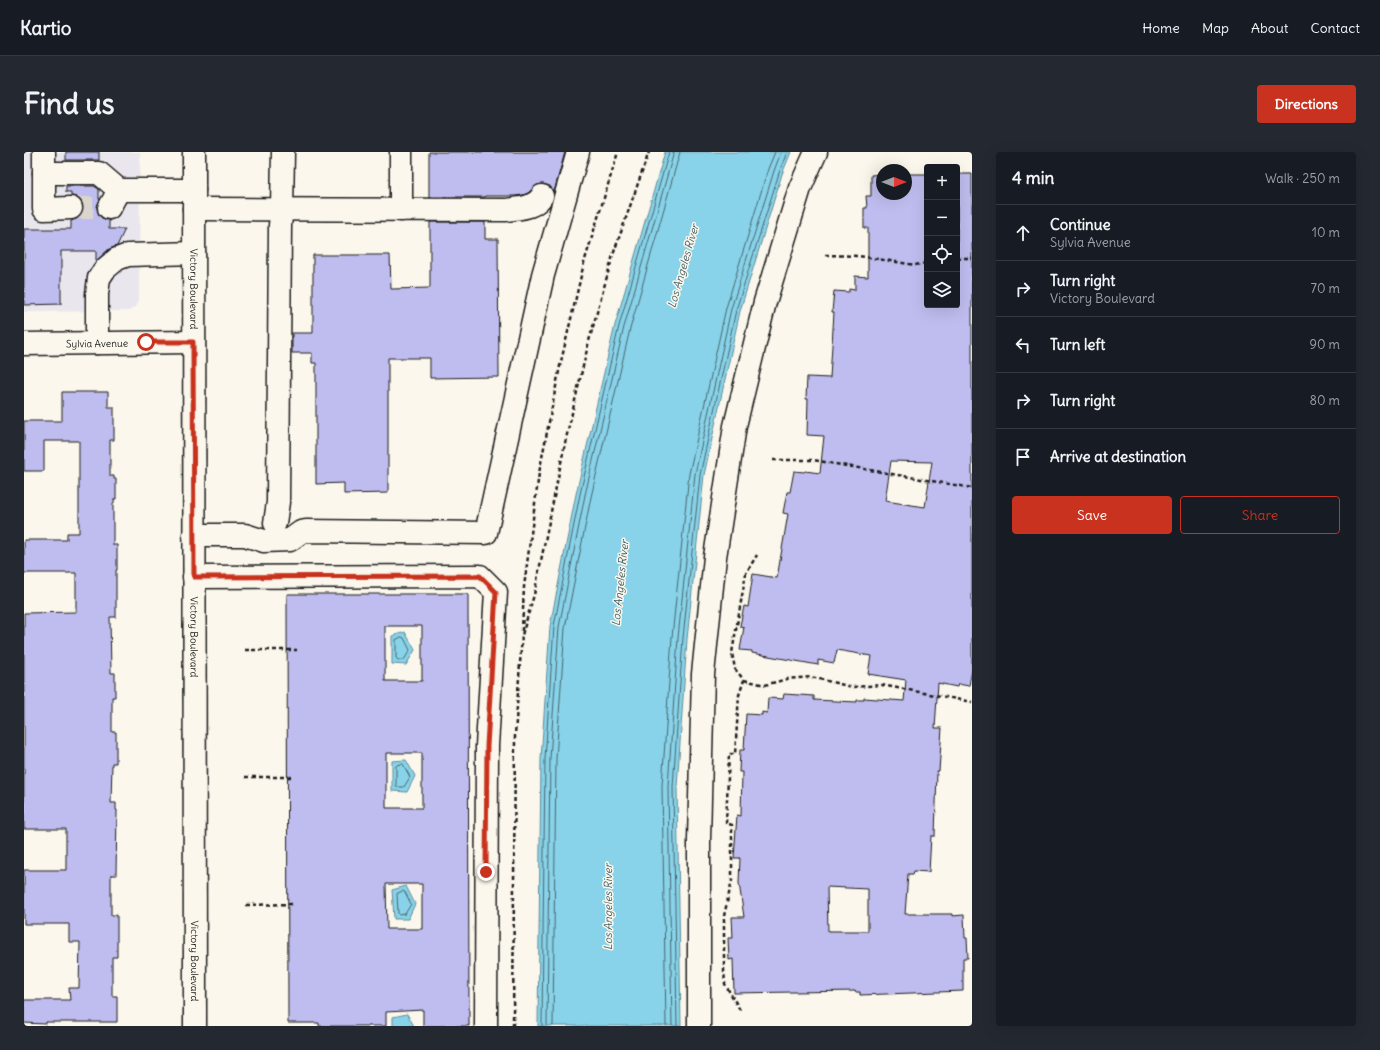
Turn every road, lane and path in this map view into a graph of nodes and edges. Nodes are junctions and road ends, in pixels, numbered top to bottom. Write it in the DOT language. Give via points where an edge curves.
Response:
graph roads {
  1 [pos="194,152"];
  2 [pos="283,152"];
  3 [pos="401,152"];
  4 [pos="578,152"];
  5 [pos="618,152"];
  6 [pos="649,152"];
  7 [pos="816,152"];
  8 [pos="44,163"];
  9 [pos="542,196"];
  10 [pos="194,199"];
  11 [pos="70,208"];
  12 [pos="282,208"];
  13 [pos="401,210"];
  14 [pos="194,253"];
  15 [pos="825,255"];
  16 [pos="960,258"];
  17 [pos="972,258"];
  18 [pos="924,264"];
  19 [pos="193,342"];
  20 [pos="97,343"];
  21 [pos="24,344"];
  22 [pos="773,460"];
  23 [pos="972,488"];
  24 [pos="275,523"];
  25 [pos="301,532"];
  26 [pos="194,535"];
  27 [pos="245,535"];
  28 [pos="757,555"];
  29 [pos="194,577"];
  30 [pos="522,635"];
  31 [pos="245,650"];
  32 [pos="297,650"];
  33 [pos="744,680"];
  34 [pos="972,702"];
  35 [pos="245,777"];
  36 [pos="291,777"];
  37 [pos="292,904"];
  38 [pos="246,905"];
  39 [pos="740,1010"];
  40 [pos="194,1026"];
  41 [pos="486,1026"];
  42 [pos="513,1026"];
  43 [pos="700,1026"];
  1 -- 10 [label="main road, Victory Boulevard"];
  2 -- 12 [label="main road"];
  3 -- 13 [label="main road"];
  4 -- 25 [label="main road" via="543,275 486,533"];
  5 -- 30 [label="path" via="584,262 560,366 539,473 524,587"];
  6 -- 30 [label="path" via="613,255 589,342 534,595"];
  7 -- 43 [label="main road" via="800,188 765,302 735,426 715,557 703,674 699,840"];
  8 -- 10 [label="main road" via="99,173 114,199"];
  8 -- 11 [label="main road" via="44,209"];
  9 -- 13 [label="main road" via="538,202 525,208 507,210"];
  10 -- 12 [label="main road"];
  10 -- 14 [label="main road, Victory Boulevard"];
  12 -- 13 [label="main road"];
  12 -- 24 [label="main road" via="278,502"];
  14 -- 19 [label="main road, Victory Boulevard"];
  14 -- 20 [label="main road" via="128,255 117,259 105,269 99,278 97,294"];
  15 -- 18 [label="path" via="859,256 915,265"];
  16 -- 17 [label="path"];
  19 -- 20 [label="main road, Sylvia Avenue"];
  19 -- 26 [label="main road, Victory Boulevard"];
  20 -- 21 [label="main road, Sylvia Avenue"];
  22 -- 23 [label="path" via="813,460"];
  24 -- 25 [label="main road" via="294,524"];
  24 -- 27 [label="main road" via="252,527"];
  25 -- 27 [label="main road" via="290,540 264,541"];
  26 -- 27 [label="main road"];
  26 -- 29 [label="main road, Victory Boulevard"];
  28 -- 33 [label="path" via="746,574 732,653 735,669"];
  29 -- 40 [label="main road, Victory Boulevard"];
  29 -- 41 [label="main road" via="480,576 496,592 487,746"];
  30 -- 42 [label="path" via="515,735"];
  31 -- 32 [label="path"];
  33 -- 34 [label="path" via="765,685 787,679 811,677 852,687 882,685"];
  33 -- 39 [label="path" via="739,695 735,754 728,754 726,823 732,825 732,880 724,916 725,984"];
  35 -- 36 [label="path"];
  37 -- 38 [label="path"];
}
